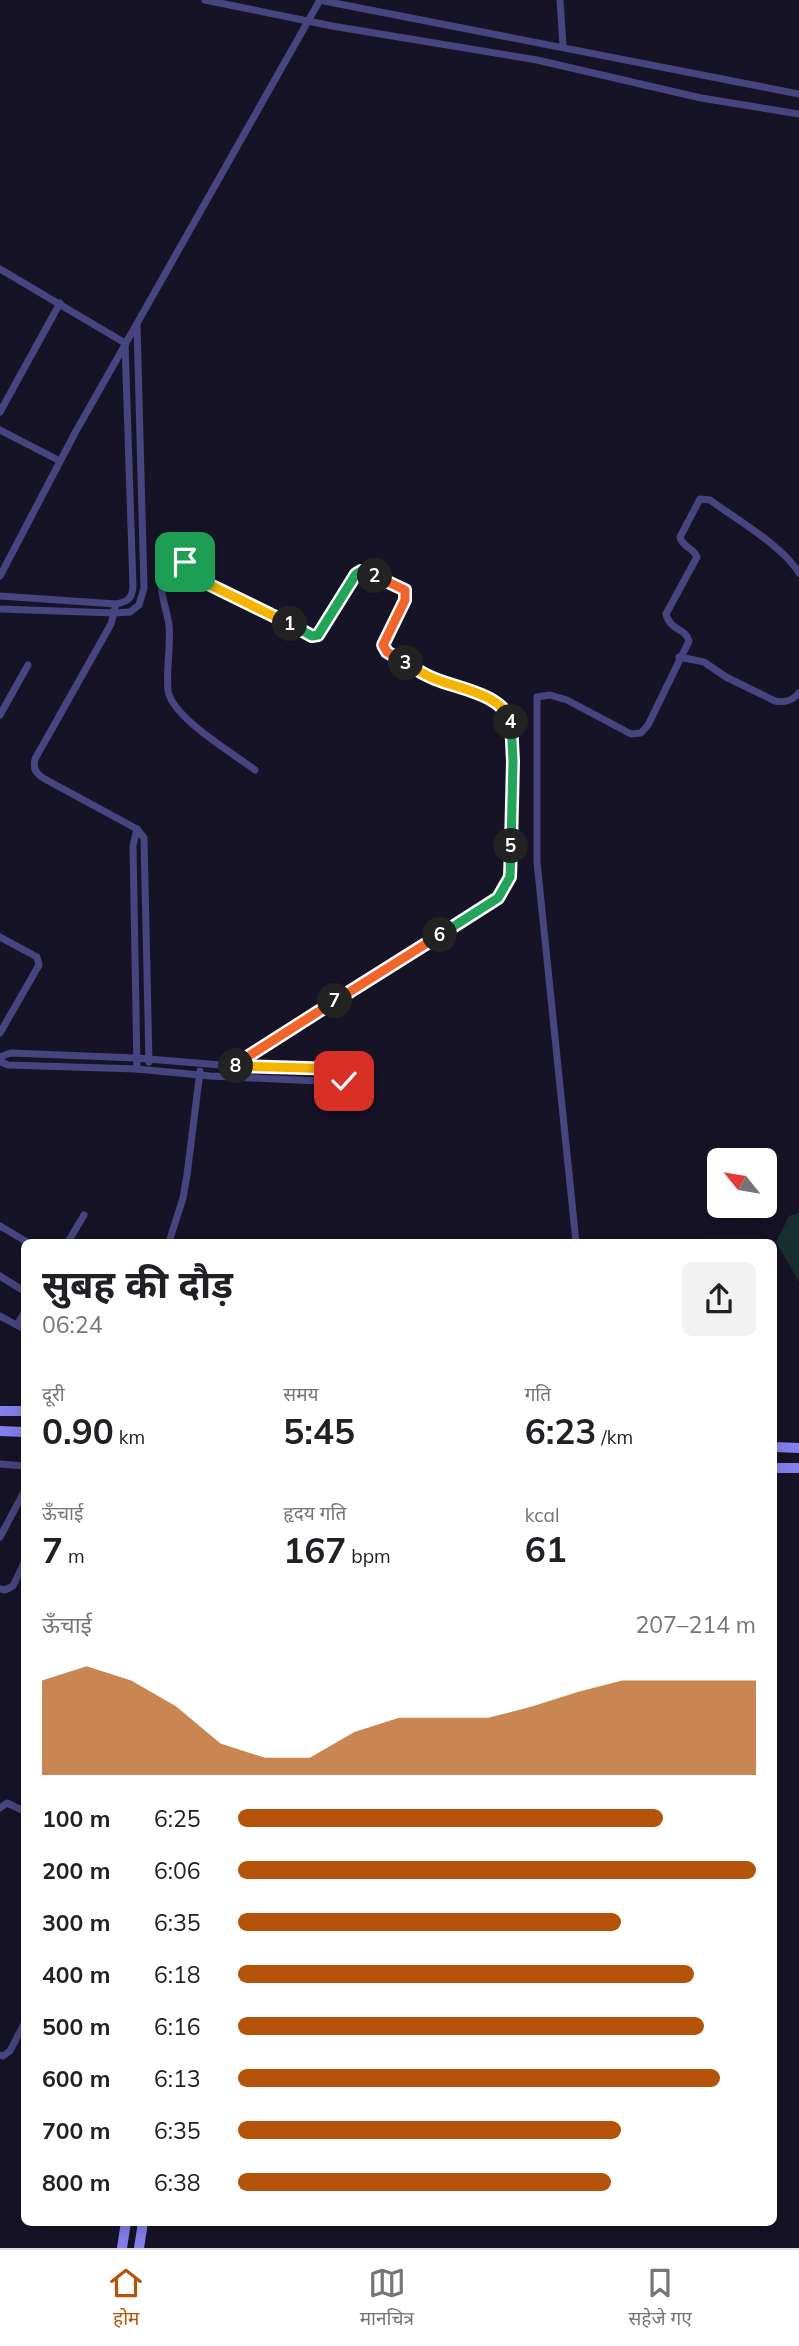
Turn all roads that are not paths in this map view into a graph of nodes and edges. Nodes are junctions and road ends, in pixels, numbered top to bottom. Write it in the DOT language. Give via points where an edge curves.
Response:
graph roads {
  1 [pos="205,0"];
  2 [pos="320,0"];
  3 [pos="560,0"];
  4 [pos="307,22"];
  5 [pos="563,46"];
  6 [pos="799,94"];
  7 [pos="799,114"];
  8 [pos="0,269"];
  9 [pos="60,303"];
  10 [pos="137,324"];
  11 [pos="125,343"];
  12 [pos="0,412"];
  13 [pos="0,430"];
  14 [pos="61,461"];
  15 [pos="799,573"];
  16 [pos="0,576"];
  17 [pos="0,596"];
  18 [pos="130,599"];
  19 [pos="116,604"];
  20 [pos="139,605"];
  21 [pos="0,609"];
  22 [pos="115,613"];
  23 [pos="679,657"];
  24 [pos="28,665"];
  25 [pos="799,694"];
  26 [pos="0,715"];
  27 [pos="255,770"];
  28 [pos="136,829"];
  29 [pos="0,937"];
  30 [pos="0,1033"];
  31 [pos="136,1058"];
  32 [pos="149,1059"];
  33 [pos="202,1064"];
  34 [pos="233,1066"];
  35 [pos="137,1069"];
  36 [pos="149,1070"];
  37 [pos="199,1075"];
  38 [pos="84,1216"];
  39 [pos="0,1226"];
  40 [pos="22,1239"];
  41 [pos="70,1239"];
  42 [pos="170,1239"];
  43 [pos="576,1239"];
  44 [pos="0,1276"];
  45 [pos="21,1289"];
  46 [pos="0,1316"];
  47 [pos="21,1327"];
  48 [pos="0,1411"];
  49 [pos="21,1411"];
  50 [pos="0,1431"];
  51 [pos="21,1433"];
  52 [pos="777,1447"];
  53 [pos="799,1448"];
  54 [pos="0,1464"];
  55 [pos="21,1466"];
  56 [pos="777,1468"];
  57 [pos="799,1468"];
  58 [pos="21,1498"];
  59 [pos="0,1536"];
  60 [pos="21,1569"];
  61 [pos="0,1588"];
  62 [pos="0,1808"];
  63 [pos="21,1810"];
  64 [pos="21,2029"];
  65 [pos="0,2055"];
  66 [pos="125,2226"];
  67 [pos="143,2226"];
  68 [pos="122,2248"];
  69 [pos="139,2248"];
  1 -- 4 [label="street"];
  2 -- 4 [label="street"];
  2 -- 5 [label="street"];
  3 -- 5 [label="street"];
  4 -- 7 [label="street" via="537,60 701,98"];
  4 -- 10 [label="street"];
  5 -- 6 [label="street"];
  8 -- 9 [label="street"];
  9 -- 11 [label="street"];
  9 -- 12 [label="street"];
  10 -- 11 [label="street"];
  10 -- 20 [label="street" via="144,588"];
  11 -- 14 [label="street"];
  11 -- 18 [label="street"];
  13 -- 14 [label="street"];
  14 -- 16 [label="street"];
  15 -- 23 [label="street" via="776,549 710,500 700,499 680,537 697,557 666,614 670,625 689,639"];
  17 -- 19 [label="street"];
  18 -- 19 [label="street"];
  18 -- 20 [label="street"];
  19 -- 22 [label="street"];
  20 -- 22 [label="street" via="130,612"];
  21 -- 22 [label="street"];
  22 -- 28 [label="street" via="33,767 43,778"];
  23 -- 25 [label="street" via="704,662 775,701 790,701"];
  23 -- 43 [label="street" via="640,735 557,696 537,697 537,862"];
  24 -- 26 [label="street"];
  27 -- 34 [label="street" via="172,703 168,692 169,624 162,595 164,566 172,561 188,563 202,581 312,636 323,628 356,574 366,572 401,586 407,595 384,640 384,649 434,678 489,698 508,715 513,750 510,877 498,898 487,906"];
  28 -- 31 [label="street"];
  28 -- 32 [label="street" via="146,845"];
  29 -- 30 [label="street" via="37,957 39,965"];
  31 -- 32 [label="street"];
  31 -- 35 [label="street"];
  31 -- 35 [label="street" via="11,1053 1,1059 8,1065"];
  32 -- 33 [label="street"];
  32 -- 36 [label="street"];
  33 -- 34 [label="street"];
  33 -- 37 [label="street"];
  34 -- 37 [label="street" via="339,1069 346,1076 340,1083"];
  35 -- 36 [label="street"];
  36 -- 37 [label="street"];
  37 -- 42 [label="street" via="183,1198"];
  38 -- 41 [label="street"];
  39 -- 40 [label="street"];
  44 -- 45 [label="street"];
  46 -- 47 [label="street"];
  48 -- 49 [label="street"];
  50 -- 51 [label="street"];
  52 -- 53 [label="street"];
  54 -- 55 [label="street"];
  56 -- 57 [label="street"];
  58 -- 59 [label="street"];
  60 -- 61 [label="street" via="13,1586"];
  62 -- 63 [label="street" via="8,1804"];
  64 -- 65 [label="street" via="9,2051"];
  66 -- 68 [label="street"];
  67 -- 69 [label="street"];
}
